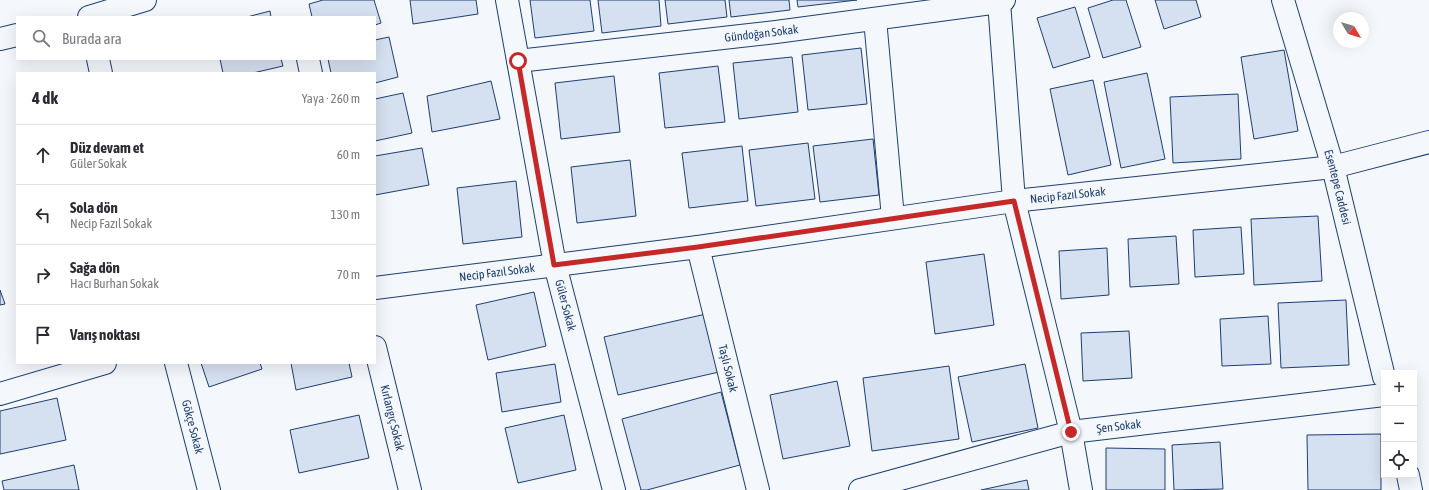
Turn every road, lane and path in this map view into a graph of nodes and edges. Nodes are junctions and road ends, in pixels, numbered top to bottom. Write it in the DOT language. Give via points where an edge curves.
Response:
graph roads {
  1 [pos="145,0"];
  2 [pos="506,0"];
  3 [pos="1283,0"];
  4 [pos="1002,1"];
  5 [pos="92,16"];
  6 [pos="875,19"];
  7 [pos="16,35"];
  8 [pos="0,39"];
  9 [pos="98,60"];
  10 [pos="308,60"];
  11 [pos="518,61"];
  12 [pos="101,72"];
  13 [pos="311,72"];
  14 [pos="1429,142"];
  15 [pos="1333,167"];
  16 [pos="1014,201"];
  17 [pos="893,218"];
  18 [pos="698,247"];
  19 [pos="554,265"];
  20 [pos="376,288"];
  21 [pos="376,350"];
  22 [pos="102,364"];
  23 [pos="176,364"];
  24 [pos="1382,370"];
  25 [pos="0,394"];
  26 [pos="1381,395"];
  27 [pos="1071,432"];
  28 [pos="1409,478"];
  29 [pos="209,490"];
  30 [pos="410,490"];
  31 [pos="614,490"];
  32 [pos="758,490"];
  33 [pos="860,490"];
  34 [pos="1081,490"];
  35 [pos="1412,490"];
  1 -- 5 [label="street"];
  2 -- 11 [label="street, Güler Sokak"];
  3 -- 15 [label="street, Esentepe Caddesi"];
  4 -- 6 [label="street, Gündoğan Sokak"];
  4 -- 16 [label="street"];
  6 -- 11 [label="street, Gündoğan Sokak"];
  6 -- 17 [label="street"];
  7 -- 8 [label="street"];
  9 -- 12 [label="street"];
  10 -- 13 [label="street"];
  11 -- 19 [label="street, Güler Sokak"];
  14 -- 15 [label="street, Necip Fazıl Sokak"];
  15 -- 16 [label="street, Necip Fazıl Sokak"];
  15 -- 24 [label="street, Esentepe Caddesi"];
  16 -- 17 [label="street, Necip Fazıl Sokak"];
  16 -- 27 [label="street"];
  17 -- 18 [label="street, Necip Fazıl Sokak"];
  18 -- 19 [label="street, Necip Fazıl Sokak"];
  18 -- 32 [label="street, Taşlı Sokak"];
  19 -- 20 [label="street, Necip Fazıl Sokak"];
  19 -- 31 [label="street, Güler Sokak"];
  21 -- 30 [label="street, Kırlangıç Sokak"];
  22 -- 25 [label="street"];
  23 -- 29 [label="street, Gökçe Sokak"];
  26 -- 27 [label="street, Şen Sokak"];
  27 -- 33 [label="street, Şen Sokak"];
  27 -- 34 [label="street"];
  28 -- 35 [label="street"];
}
